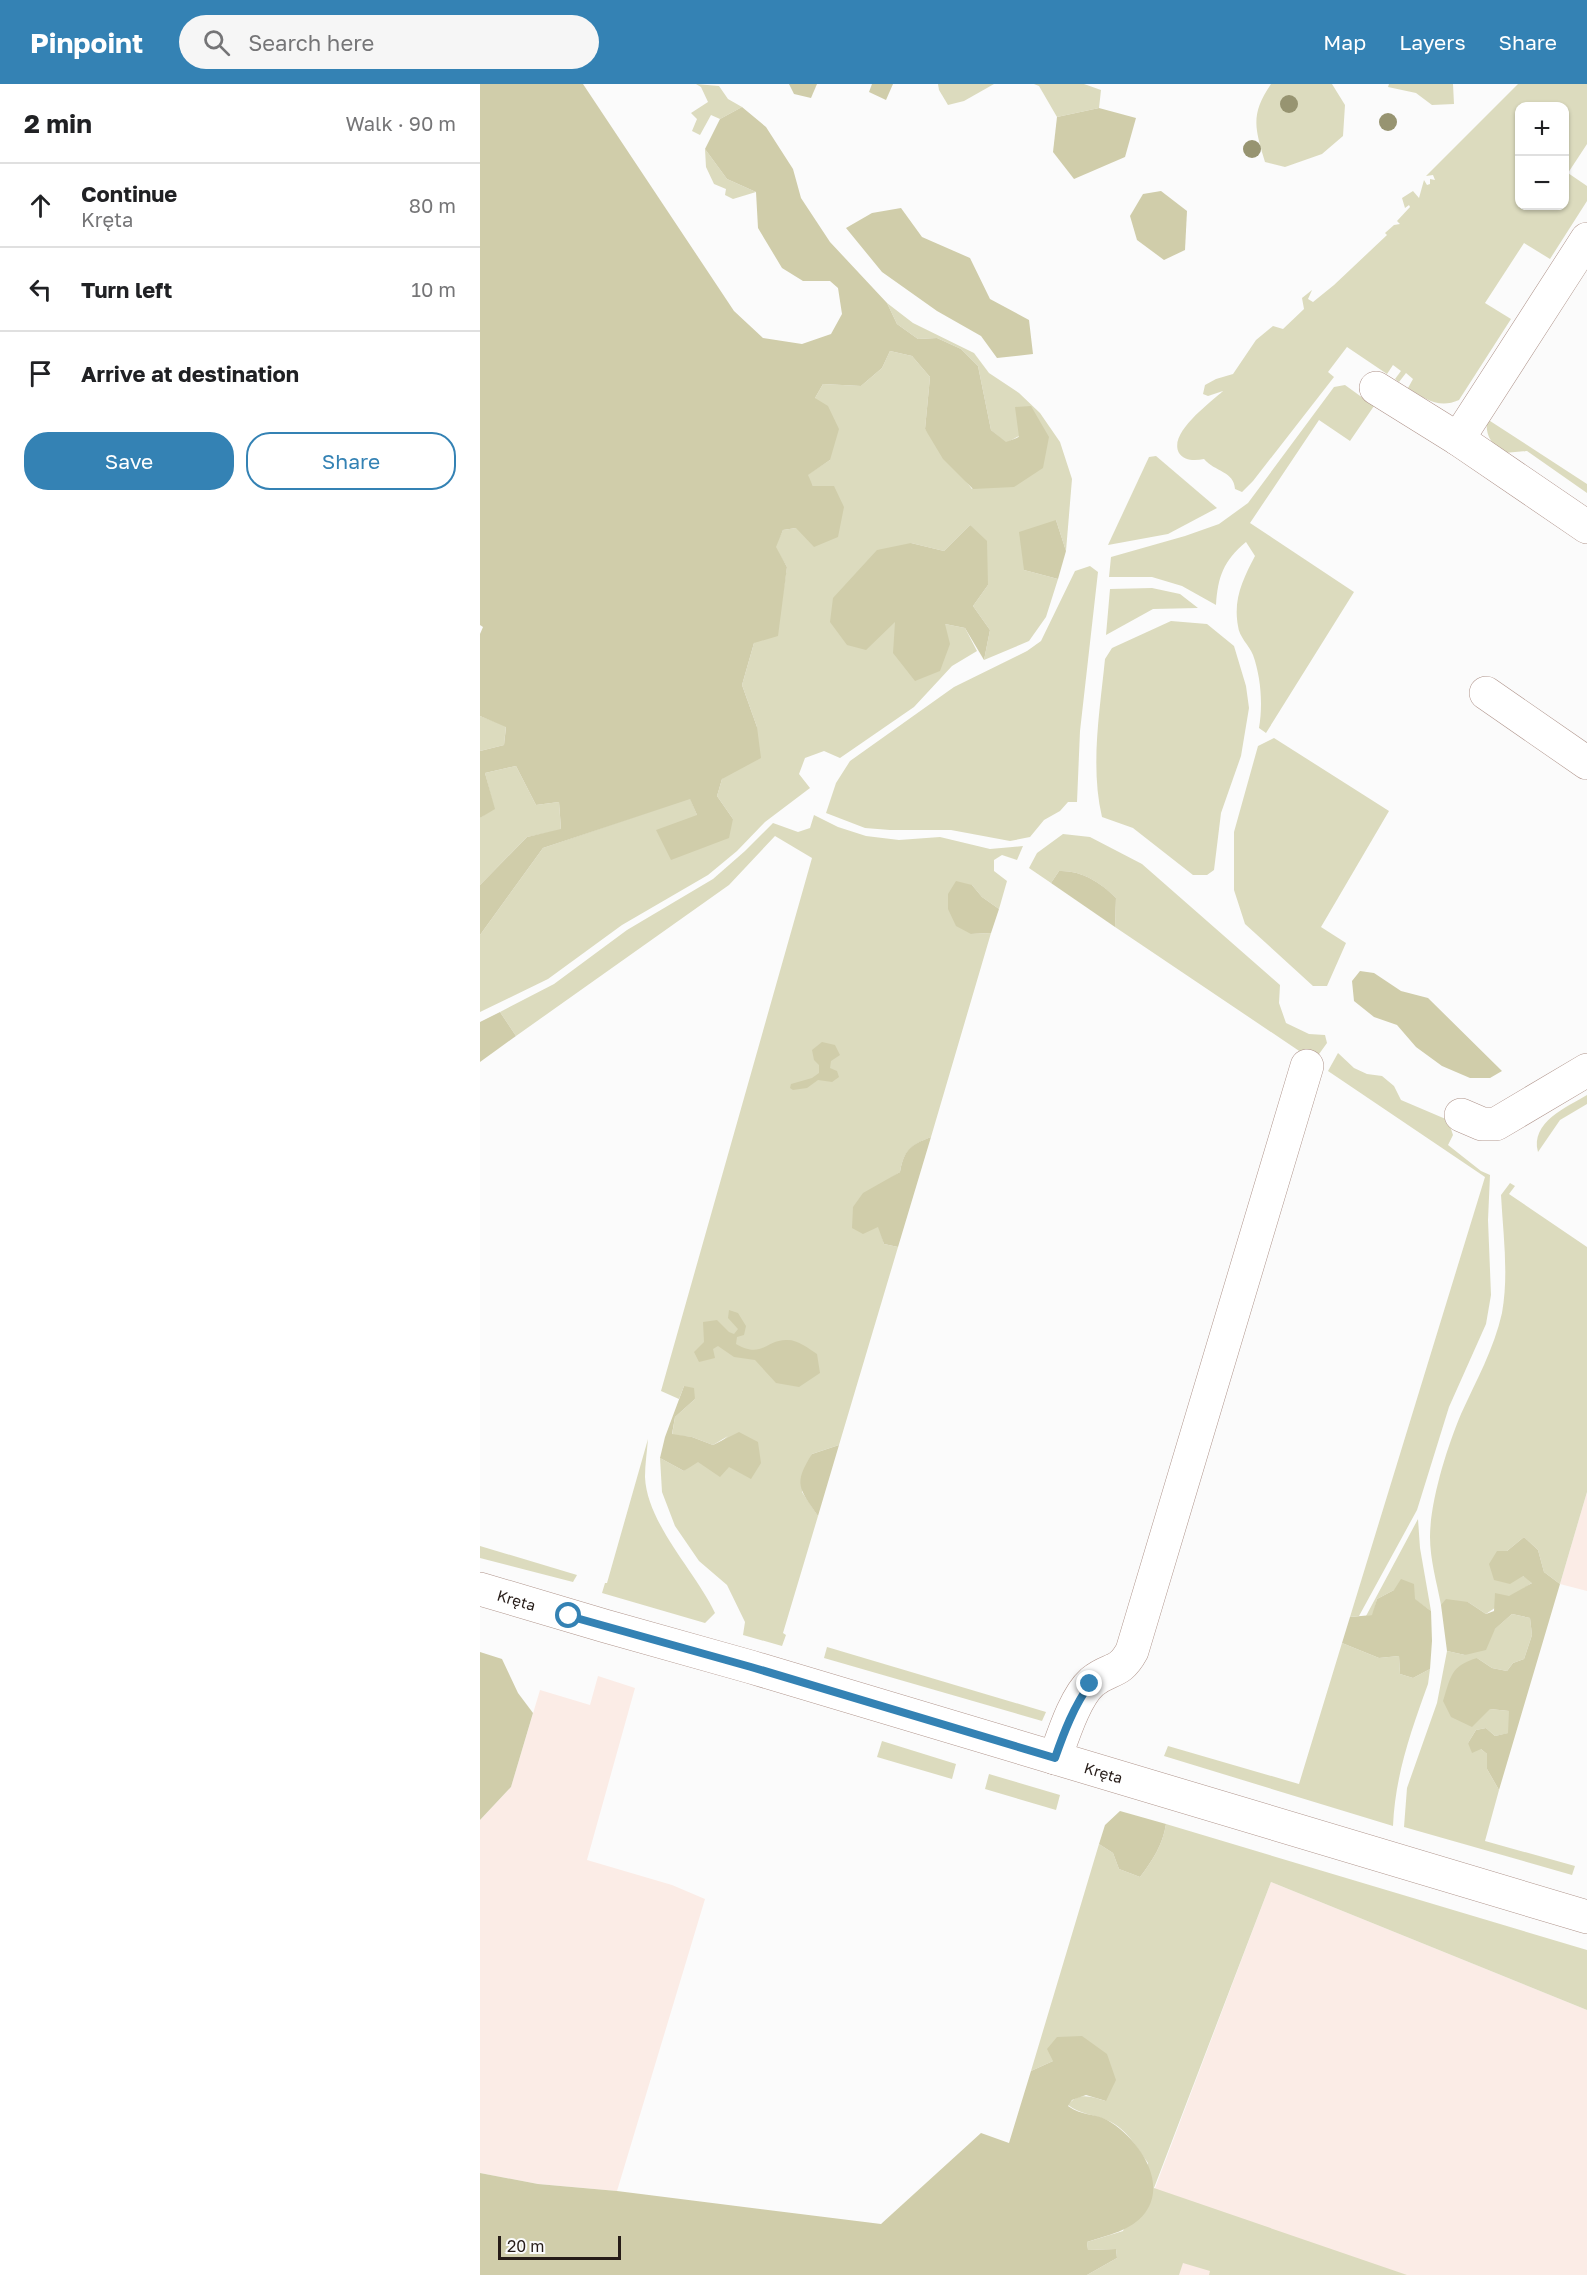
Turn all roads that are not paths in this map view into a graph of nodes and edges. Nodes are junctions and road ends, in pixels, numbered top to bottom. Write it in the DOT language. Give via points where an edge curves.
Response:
graph roads {
  1 [pos="1587,239"];
  2 [pos="1376,388"];
  3 [pos="1458,439"];
  4 [pos="1587,527"];
  5 [pos="1486,693"];
  6 [pos="1587,763"];
  7 [pos="1307,1066"];
  8 [pos="1587,1070"];
  9 [pos="1461,1115"];
  10 [pos="480,1589"];
  11 [pos="1055,1758"];
  12 [pos="1587,1917"];
  1 -- 3 [label="street"];
  2 -- 3 [label="street"];
  3 -- 4 [label="street"];
  5 -- 6 [label="street"];
  7 -- 11 [label="street" via="1132,1651 1118,1669 1103,1673 1086,1689"];
  8 -- 9 [label="street" via="1496,1124 1482,1124"];
  10 -- 11 [label="street, Kręta"];
  11 -- 12 [label="street, Kręta"];
}
